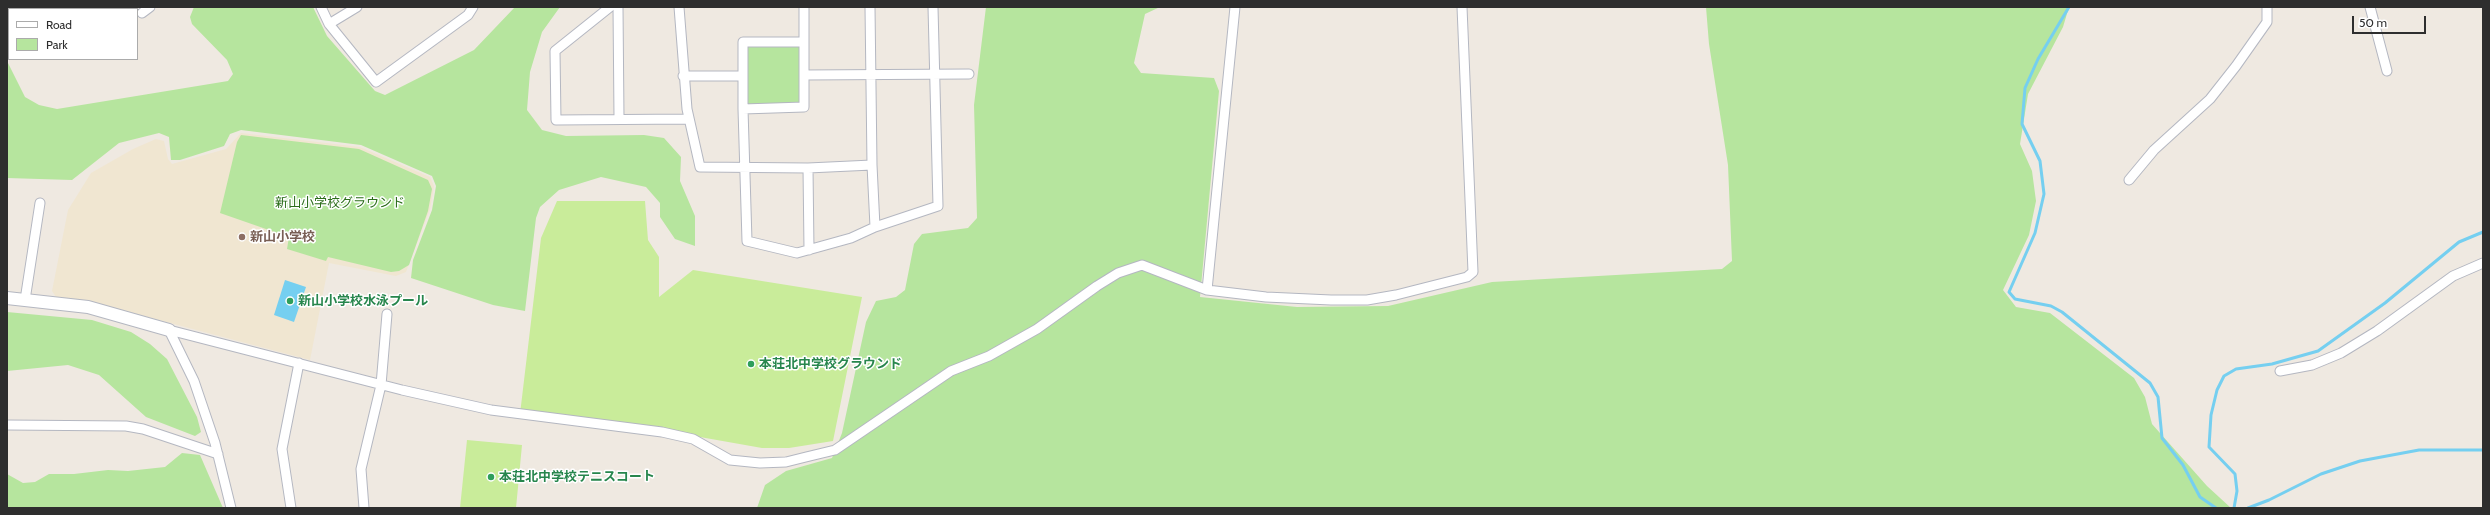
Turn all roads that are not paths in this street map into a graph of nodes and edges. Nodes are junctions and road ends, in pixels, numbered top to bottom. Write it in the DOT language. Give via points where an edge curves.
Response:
graph roads {
  1 [pos="150,7"];
  2 [pos="320,7"];
  3 [pos="357,7"];
  4 [pos="473,7"];
  5 [pos="610,7"];
  6 [pos="618,7"];
  7 [pos="680,7"];
  8 [pos="804,7"];
  9 [pos="870,7"];
  10 [pos="933,7"];
  11 [pos="1235,7"];
  12 [pos="1462,7"];
  13 [pos="2268,7"];
  14 [pos="2370,7"];
  15 [pos="142,13"];
  16 [pos="329,24"];
  17 [pos="804,42"];
  18 [pos="2387,71"];
  19 [pos="870,74"];
  20 [pos="933,74"];
  21 [pos="969,74"];
  22 [pos="804,75"];
  23 [pos="683,76"];
  24 [pos="743,76"];
  25 [pos="743,109"];
  26 [pos="619,118"];
  27 [pos="689,119"];
  28 [pos="872,165"];
  29 [pos="744,168"];
  30 [pos="808,168"];
  31 [pos="2129,180"];
  32 [pos="40,203"];
  33 [pos="875,227"];
  34 [pos="809,250"];
  35 [pos="2483,263"];
  36 [pos="1207,290"];
  37 [pos="7,298"];
  38 [pos="25,300"];
  39 [pos="387,314"];
  40 [pos="169,330"];
  41 [pos="299,363"];
  42 [pos="2280,371"];
  43 [pos="381,385"];
  44 [pos="7,424"];
  45 [pos="218,454"];
  46 [pos="231,508"];
  47 [pos="291,508"];
  48 [pos="364,508"];
  1 -- 15 [label="street"];
  2 -- 16 [label="street"];
  3 -- 16 [label="street"];
  4 -- 16 [label="street" via="468,15 376,82"];
  5 -- 26 [label="street" via="555,51 556,120"];
  6 -- 26 [label="street"];
  7 -- 23 [label="street"];
  8 -- 17 [label="street"];
  9 -- 19 [label="street"];
  10 -- 20 [label="street"];
  11 -- 36 [label="street"];
  12 -- 36 [label="street" via="1474,272 1467,277 1434,287 1367,300 1266,297"];
  13 -- 31 [label="street" via="2267,22 2251,48 2210,99 2154,150"];
  14 -- 18 [label="street"];
  17 -- 22 [label="street"];
  17 -- 24 [label="street" via="743,42"];
  19 -- 20 [label="street"];
  19 -- 22 [label="street"];
  19 -- 28 [label="street"];
  20 -- 21 [label="street"];
  20 -- 33 [label="street" via="938,206"];
  22 -- 25 [label="street" via="804,107"];
  23 -- 24 [label="street"];
  23 -- 27 [label="street"];
  24 -- 25 [label="street"];
  25 -- 29 [label="street"];
  26 -- 27 [label="street"];
  27 -- 29 [label="street" via="700,167"];
  28 -- 30 [label="street"];
  28 -- 33 [label="street"];
  29 -- 30 [label="street"];
  29 -- 34 [label="street" via="747,241 797,253"];
  30 -- 34 [label="street"];
  32 -- 38 [label="street"];
  33 -- 34 [label="street" via="851,238"];
  35 -- 42 [label="street" via="2453,276 2377,331 2341,353 2312,365"];
  36 -- 43 [label="street" via="1142,265 1118,273 1038,330 989,356 951,371 835,450 786,462 730,460 704,444 662,432 491,410"];
  37 -- 38 [label="street"];
  38 -- 40 [label="street" via="88,307"];
  39 -- 43 [label="street"];
  40 -- 41 [label="street"];
  40 -- 45 [label="street" via="194,381"];
  41 -- 43 [label="street"];
  41 -- 47 [label="street" via="282,449"];
  43 -- 48 [label="street" via="361,469"];
  44 -- 45 [label="street" via="126,426 143,429"];
  45 -- 46 [label="street"];
}
